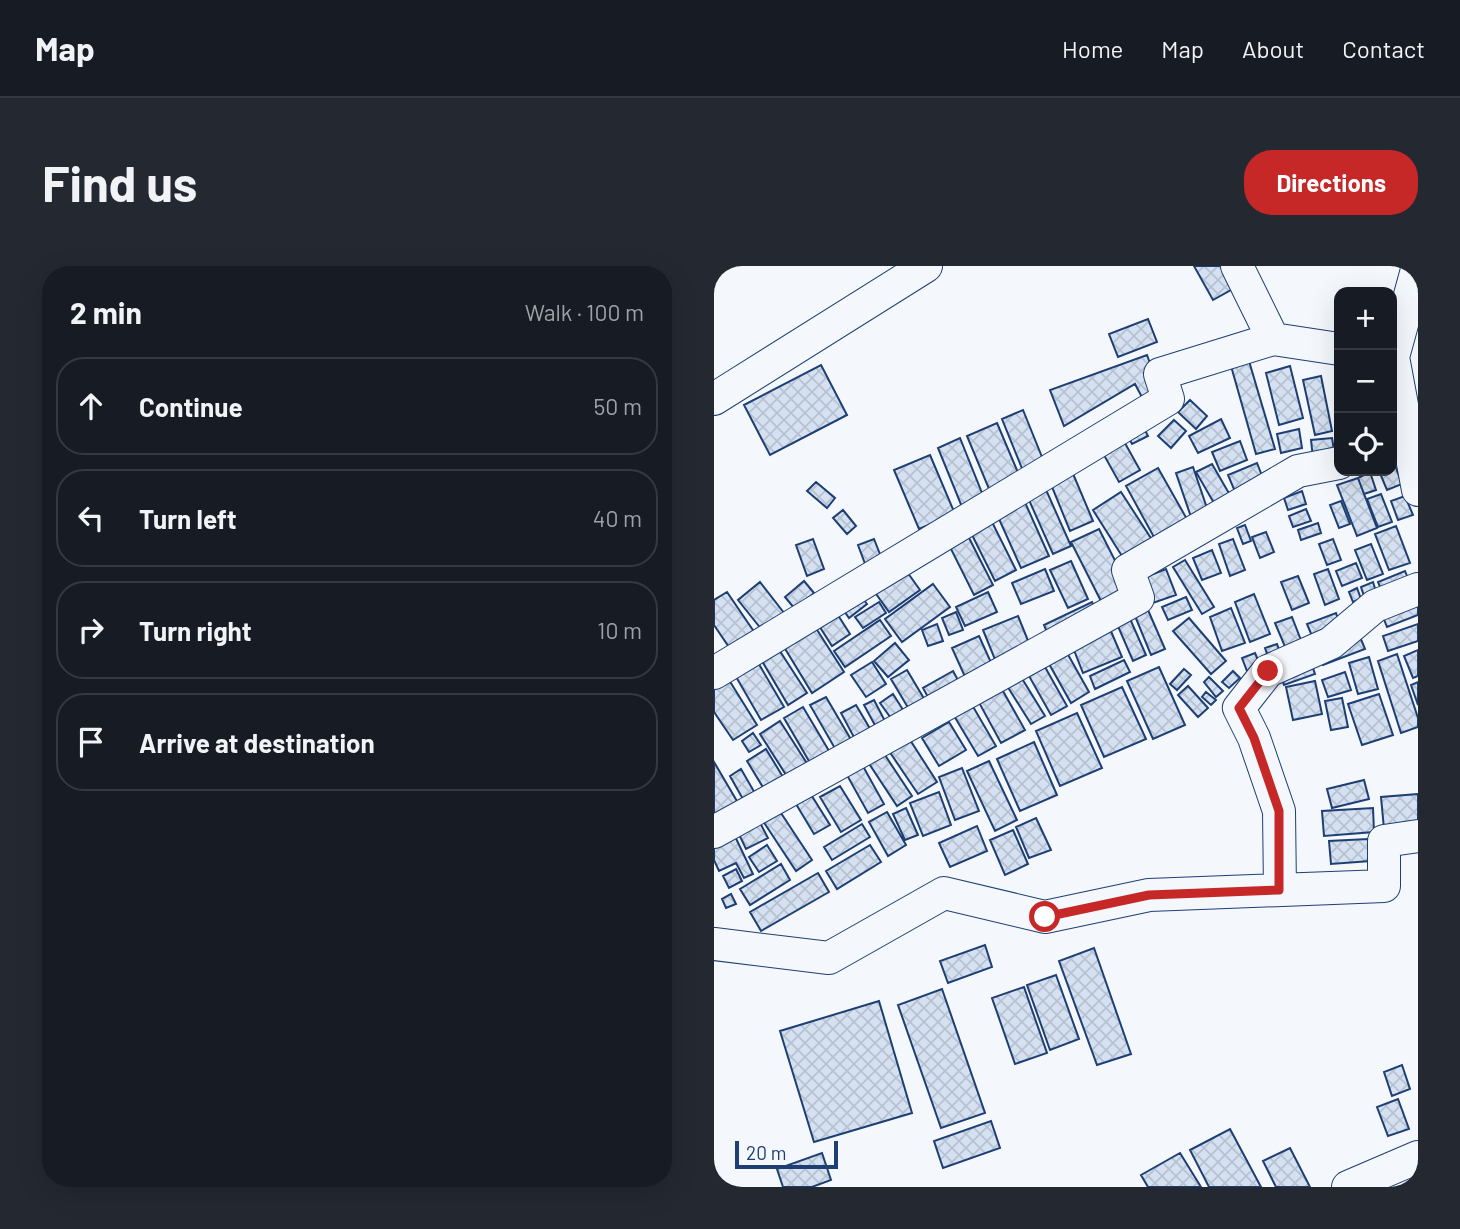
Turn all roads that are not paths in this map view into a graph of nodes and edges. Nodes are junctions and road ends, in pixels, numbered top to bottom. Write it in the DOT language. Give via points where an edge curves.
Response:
graph roads {
  1 [pos="926,266"];
  2 [pos="1237,266"];
  3 [pos="1418,266"];
  4 [pos="1273,338"];
  5 [pos="1334,348"];
  6 [pos="1395,350"];
  7 [pos="714,399"];
  8 [pos="1397,404"];
  9 [pos="1401,450"];
  10 [pos="1334,464"];
  11 [pos="1418,490"];
  12 [pos="1418,589"];
  13 [pos="714,673"];
  14 [pos="714,832"];
  15 [pos="1418,836"];
  16 [pos="1279,890"];
  17 [pos="714,944"];
  18 [pos="1418,1157"];
  19 [pos="1348,1187"];
  1 -- 7 [label="street"];
  2 -- 4 [label="street"];
  3 -- 6 [label="street"];
  4 -- 5 [label="street"];
  4 -- 13 [label="street" via="1160,374 1168,398"];
  8 -- 9 [label="street"];
  9 -- 11 [label="street"];
  10 -- 14 [label="street" via="1298,471 1128,570 1138,598"];
  12 -- 16 [label="street" via="1375,606 1331,643 1268,671 1239,708 1279,811"];
  15 -- 16 [label="street" via="1384,841 1384,886"];
  16 -- 17 [label="street" via="1149,895 1045,917 944,893 829,958"];
  18 -- 19 [label="street"];
}
